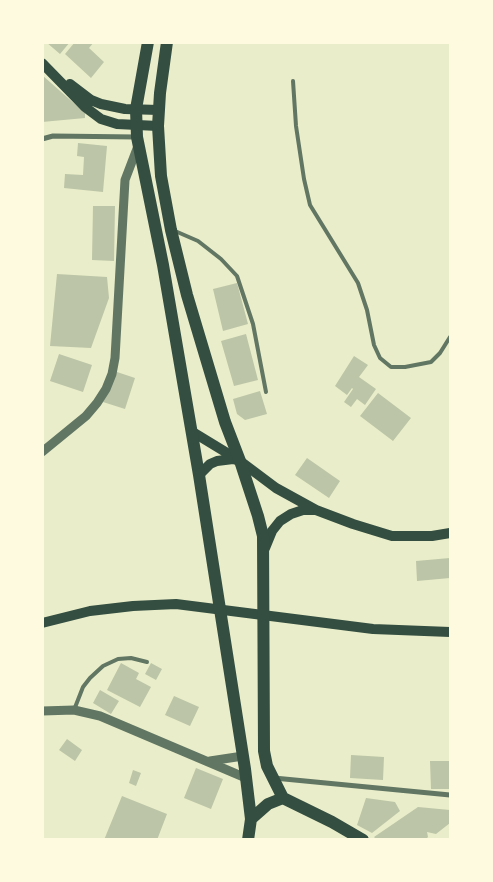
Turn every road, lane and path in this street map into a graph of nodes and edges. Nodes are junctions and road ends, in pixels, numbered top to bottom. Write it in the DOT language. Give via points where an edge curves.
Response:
graph roads {
  1 [pos="148,42"];
  2 [pos="167,42"];
  3 [pos="43,63"];
  4 [pos="293,81"];
  5 [pos="136,109"];
  6 [pos="159,110"];
  7 [pos="158,126"];
  8 [pos="137,136"];
  9 [pos="42,138"];
  10 [pos="171,230"];
  11 [pos="450,337"];
  12 [pos="266,392"];
  13 [pos="191,431"];
  14 [pos="42,452"];
  15 [pos="240,461"];
  16 [pos="199,475"];
  17 [pos="316,510"];
  18 [pos="450,532"];
  19 [pos="264,558"];
  20 [pos="42,623"];
  21 [pos="450,632"];
  22 [pos="147,662"];
  23 [pos="74,710"];
  24 [pos="42,711"];
  25 [pos="243,756"];
  26 [pos="207,761"];
  27 [pos="272,777"];
  28 [pos="246,778"];
  29 [pos="450,795"];
  30 [pos="283,798"];
  31 [pos="250,819"];
  32 [pos="248,840"];
  33 [pos="363,840"];
  1 -- 5 [label="main road"];
  2 -- 6 [label="main road"];
  3 -- 5 [label="main road" via="91,100 113,107"];
  3 -- 8 [label="main road" via="93,114"];
  4 -- 11 [label="lane" via="296,126 310,205 358,283 380,358 391,367 431,362"];
  5 -- 6 [label="main road"];
  5 -- 8 [label="main road"];
  6 -- 7 [label="main road"];
  7 -- 8 [label="main road"];
  7 -- 10 [label="main road" via="161,176"];
  8 -- 9 [label="street"];
  8 -- 13 [label="main road"];
  8 -- 14 [label="street" via="125,180 112,374 106,389 86,416"];
  10 -- 12 [label="lane" via="198,242 237,276 253,324"];
  10 -- 15 [label="main road" via="187,295"];
  13 -- 15 [label="main road"];
  13 -- 16 [label="main road"];
  15 -- 16 [label="main road" via="217,461"];
  15 -- 17 [label="main road" via="276,488"];
  15 -- 19 [label="main road" via="263,536"];
  16 -- 25 [label="main road"];
  17 -- 18 [label="main road" via="392,536 432,536"];
  17 -- 19 [label="main road" via="297,512 280,521 266,542"];
  19 -- 27 [label="main road" via="264,751"];
  20 -- 21 [label="main road" via="90,611 176,604 373,629"];
  22 -- 23 [label="lane" via="118,659 103,666 83,687"];
  23 -- 24 [label="street"];
  23 -- 26 [label="street" via="100,716"];
  25 -- 26 [label="street"];
  25 -- 28 [label="main road"];
  26 -- 28 [label="street"];
  27 -- 29 [label="street"];
  27 -- 30 [label="main road"];
  28 -- 31 [label="main road"];
  30 -- 31 [label="main road" via="268,804"];
  30 -- 33 [label="main road"];
  31 -- 32 [label="main road"];
}
